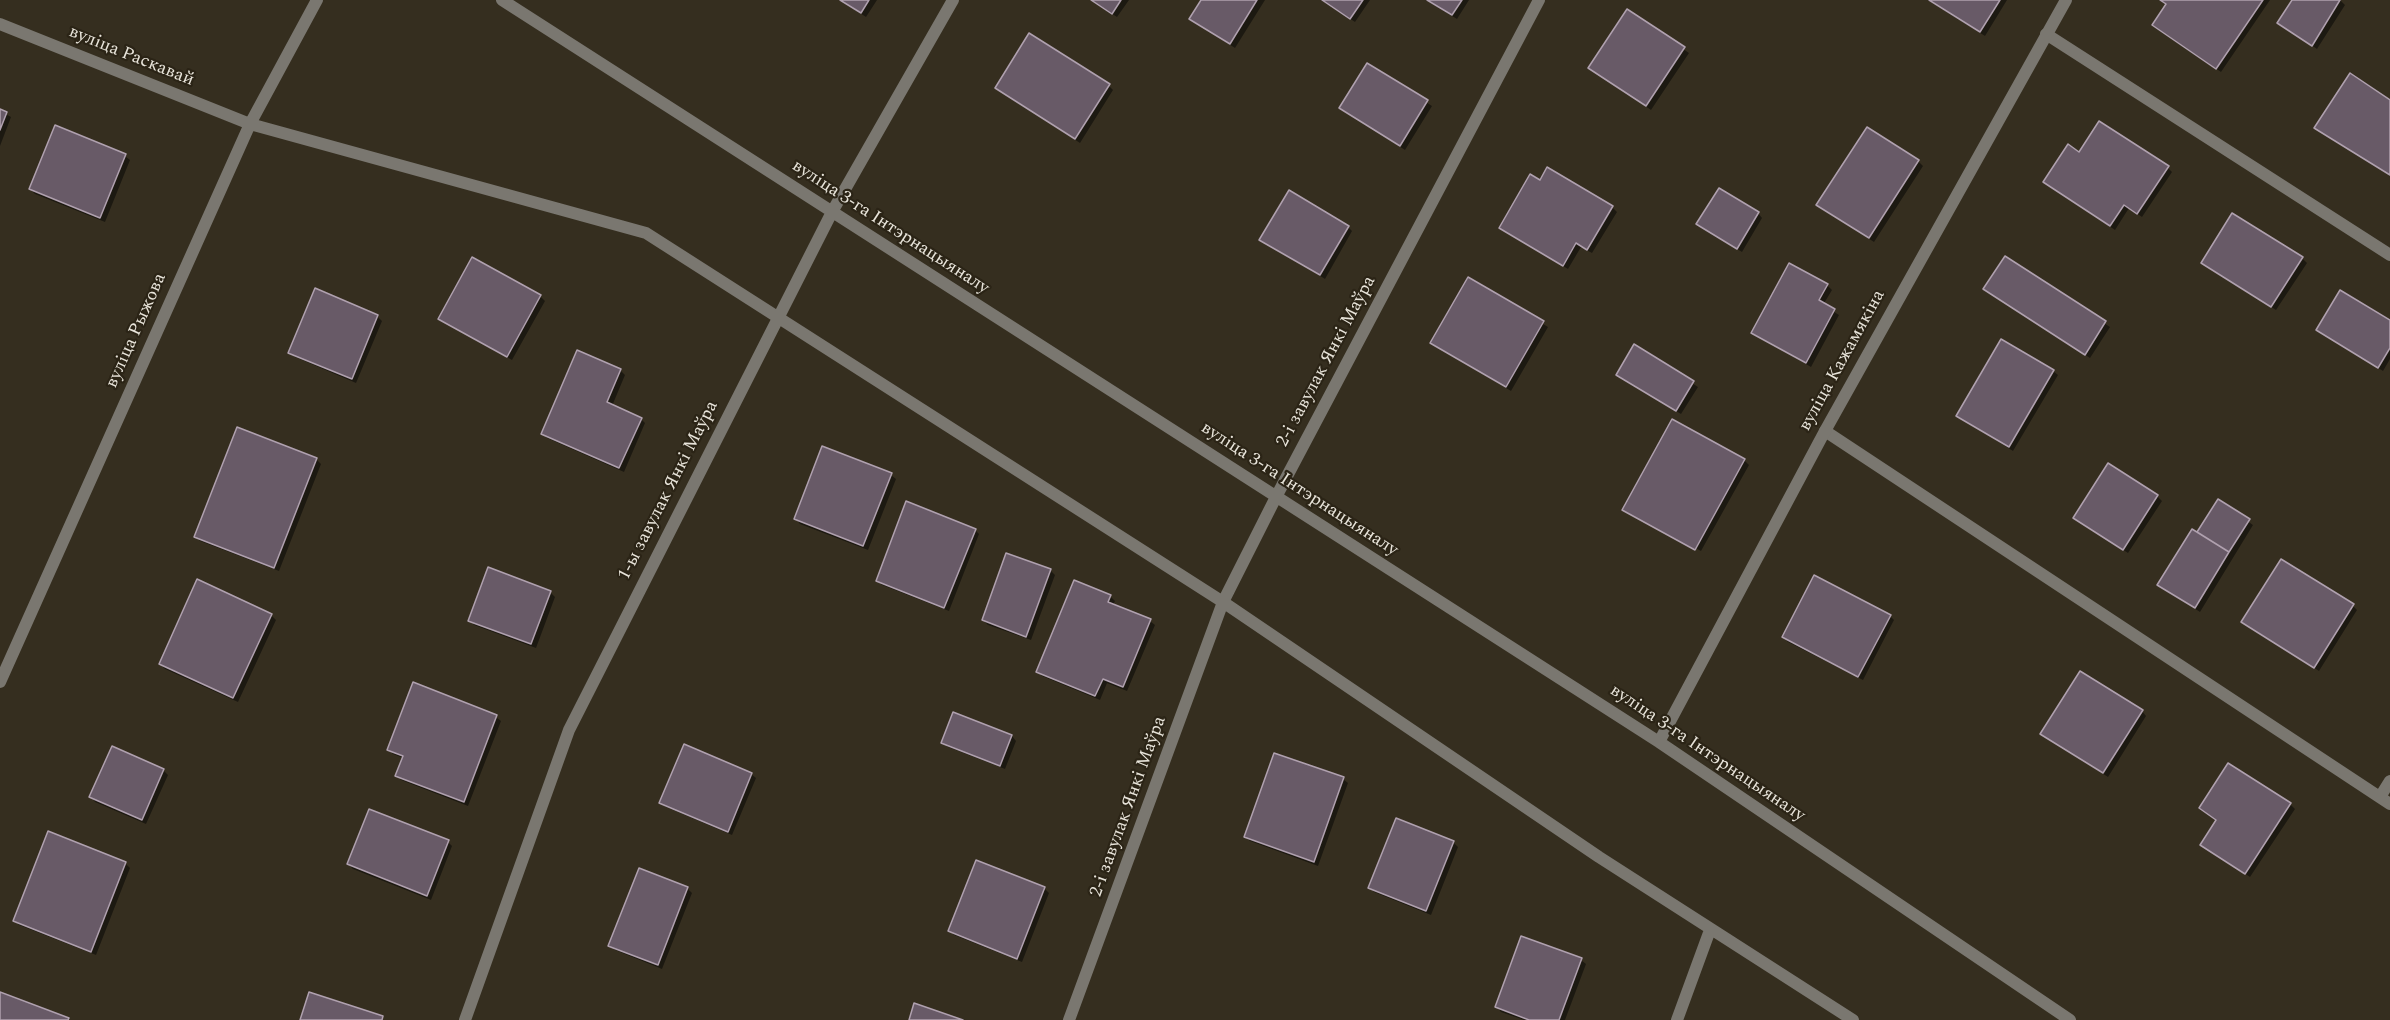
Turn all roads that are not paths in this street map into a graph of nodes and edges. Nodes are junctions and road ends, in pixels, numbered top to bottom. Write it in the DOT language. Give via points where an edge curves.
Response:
graph roads {
  1 [pos="317,0"];
  2 [pos="502,0"];
  3 [pos="953,0"];
  4 [pos="1539,0"];
  5 [pos="2066,0"];
  6 [pos="0,24"];
  7 [pos="2046,34"];
  8 [pos="250,124"];
  9 [pos="832,212"];
  10 [pos="2390,255"];
  11 [pos="777,317"];
  12 [pos="1824,431"];
  13 [pos="1276,497"];
  14 [pos="1223,602"];
  15 [pos="0,682"];
  16 [pos="1659,742"];
  17 [pos="2390,782"];
  18 [pos="2385,800"];
  19 [pos="1710,930"];
  20 [pos="465,1020"];
  21 [pos="1069,1020"];
  22 [pos="1677,1020"];
  23 [pos="1853,1020"];
  24 [pos="2070,1020"];
  1 -- 8 [label="street, вуліца Рыжова"];
  2 -- 9 [label="street, вуліца 3-га Інтэрнацыяналу"];
  3 -- 9 [label="street, 1-ы завулак Янкі Маўра"];
  4 -- 13 [label="street, 2-і завулак Янкі Маўра"];
  5 -- 7 [label="street, вуліца Кажамякіна"];
  6 -- 8 [label="street, вуліца Раскавай"];
  7 -- 10 [label="street"];
  7 -- 12 [label="street, вуліца Кажамякіна"];
  8 -- 11 [label="street, вуліца Раскавай" via="646,233"];
  8 -- 15 [label="street, вуліца Рыжова"];
  9 -- 11 [label="street, 1-ы завулак Янкі Маўра"];
  9 -- 13 [label="street, вуліца 3-га Інтэрнацыяналу"];
  11 -- 14 [label="street, вуліца Раскавай"];
  11 -- 20 [label="street, 1-ы завулак Янкі Маўра" via="569,730"];
  12 -- 16 [label="street, вуліца Кажамякіна"];
  12 -- 18 [label="street"];
  13 -- 14 [label="street, 2-і завулак Янкі Маўра"];
  13 -- 16 [label="street, вуліца 3-га Інтэрнацыяналу"];
  14 -- 19 [label="street, вуліца Раскавай"];
  14 -- 21 [label="street, 2-і завулак Янкі Маўра"];
  16 -- 24 [label="street, вуліца 3-га Інтэрнацыяналу"];
  17 -- 18 [label="street"];
  19 -- 22 [label="street"];
  19 -- 23 [label="street, вуліца Раскавай"];
}
